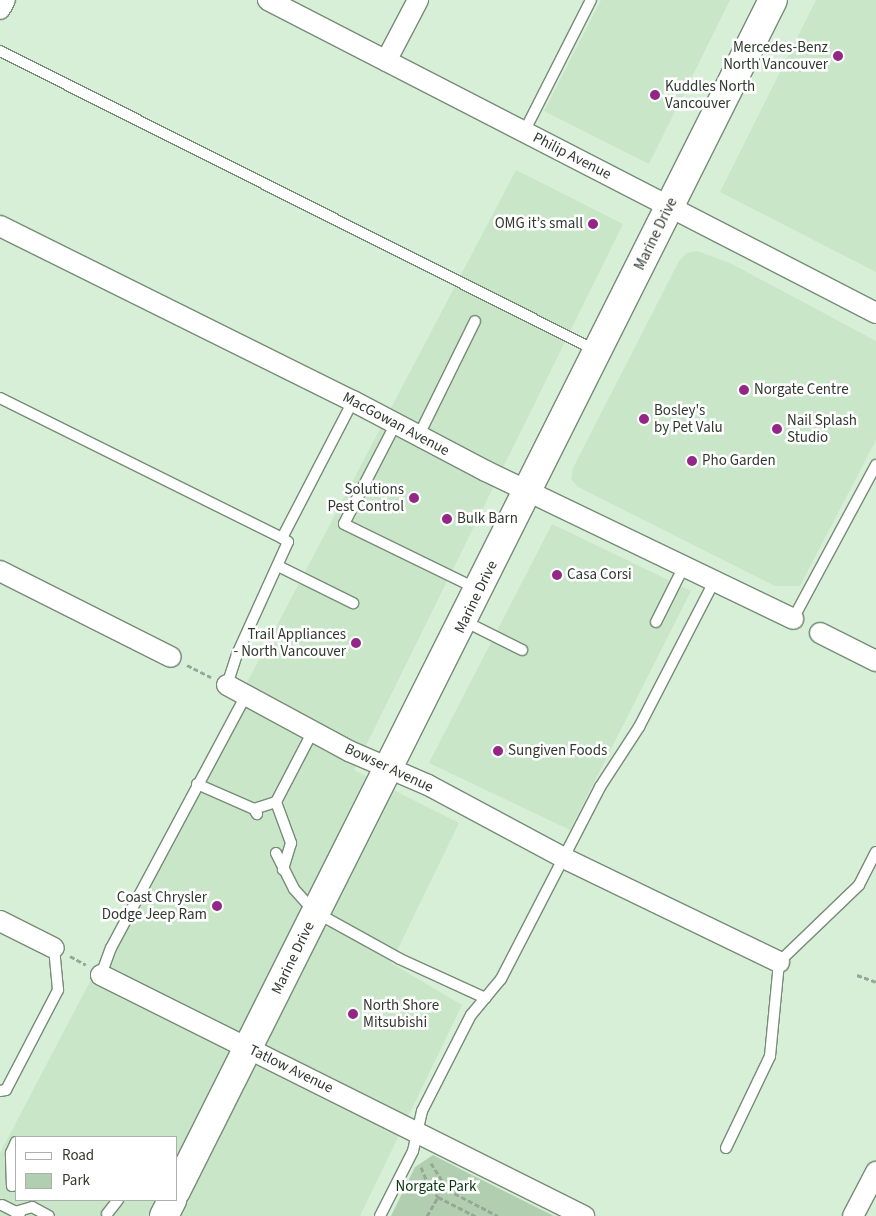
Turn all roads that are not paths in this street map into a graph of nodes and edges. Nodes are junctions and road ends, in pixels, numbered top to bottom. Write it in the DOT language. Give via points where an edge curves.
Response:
graph roads {
  1 [pos="5,0"];
  2 [pos="268,0"];
  3 [pos="418,0"];
  4 [pos="591,0"];
  5 [pos="772,0"];
  6 [pos="0,9"];
  7 [pos="0,51"];
  8 [pos="386,61"];
  9 [pos="524,132"];
  10 [pos="669,206"];
  11 [pos="0,226"];
  12 [pos="876,313"];
  13 [pos="475,321"];
  14 [pos="598,351"];
  15 [pos="0,398"];
  16 [pos="353,401"];
  17 [pos="395,425"];
  18 [pos="418,437"];
  19 [pos="876,465"];
  20 [pos="871,484"];
  21 [pos="528,491"];
  22 [pos="282,538"];
  23 [pos="278,566"];
  24 [pos="684,566"];
  25 [pos="0,571"];
  26 [pos="715,580"];
  27 [pos="480,590"];
  28 [pos="353,603"];
  29 [pos="793,619"];
  30 [pos="464,621"];
  31 [pos="656,622"];
  32 [pos="820,633"];
  33 [pos="522,650"];
  34 [pos="171,657"];
  35 [pos="876,661"];
  36 [pos="226,685"];
  37 [pos="246,695"];
  38 [pos="313,731"];
  39 [pos="389,768"];
  40 [pos="197,784"];
  41 [pos="276,802"];
  42 [pos="876,852"];
  43 [pos="276,853"];
  44 [pos="564,858"];
  45 [pos="283,870"];
  46 [pos="315,912"];
  47 [pos="0,921"];
  48 [pos="54,948"];
  49 [pos="779,962"];
  50 [pos="102,975"];
  51 [pos="485,998"];
  52 [pos="249,1048"];
  53 [pos="0,1091"];
  54 [pos="417,1133"];
  55 [pos="15,1144"];
  56 [pos="726,1148"];
  57 [pos="876,1172"];
  58 [pos="12,1186"];
  59 [pos="178,1187"];
  60 [pos="117,1201"];
  61 [pos="172,1201"];
  62 [pos="2,1205"];
  63 [pos="106,1214"];
  64 [pos="18,1215"];
  65 [pos="50,1216"];
  66 [pos="164,1216"];
  67 [pos="380,1216"];
  68 [pos="584,1216"];
  69 [pos="853,1216"];
  1 -- 6 [label="street"];
  2 -- 8 [label="street, Philip Avenue"];
  3 -- 8 [label="street"];
  4 -- 9 [label="lane"];
  5 -- 10 [label="main road, Marine Drive"];
  7 -- 14 [label="lane"];
  8 -- 9 [label="street, Philip Avenue"];
  9 -- 10 [label="street, Philip Avenue"];
  10 -- 12 [label="street, Philip Avenue"];
  10 -- 14 [label="main road, Marine Drive"];
  11 -- 16 [label="street, MacGowan Avenue"];
  13 -- 18 [label="lane"];
  14 -- 21 [label="main road, Marine Drive"];
  15 -- 22 [label="lane"];
  16 -- 17 [label="street, MacGowan Avenue"];
  16 -- 22 [label="lane"];
  17 -- 18 [label="street, MacGowan Avenue"];
  17 -- 27 [label="lane" via="344,524"];
  18 -- 21 [label="street, MacGowan Avenue"];
  19 -- 20 [label="lane"];
  20 -- 29 [label="lane"];
  21 -- 24 [label="street, MacGowan Avenue"];
  21 -- 27 [label="main road, Marine Drive"];
  22 -- 23 [label="lane" via="288,542"];
  23 -- 28 [label="lane"];
  23 -- 36 [label="lane"];
  24 -- 26 [label="street, MacGowan Avenue"];
  24 -- 31 [label="lane"];
  25 -- 34 [label="street"];
  26 -- 29 [label="street, MacGowan Avenue"];
  26 -- 44 [label="lane" via="639,727 600,787"];
  27 -- 30 [label="main road, Marine Drive"];
  30 -- 33 [label="lane"];
  30 -- 39 [label="main road, Marine Drive"];
  32 -- 35 [label="street"];
  36 -- 37 [label="street, Bowser Avenue"];
  37 -- 38 [label="street, Bowser Avenue"];
  37 -- 40 [label="lane"];
  38 -- 39 [label="street, Bowser Avenue"];
  38 -- 41 [label="lane"];
  39 -- 44 [label="street, Bowser Avenue"];
  39 -- 46 [label="main road, Marine Drive"];
  40 -- 41 [label="lane" via="255,811"];
  40 -- 50 [label="lane" via="111,948"];
  41 -- 45 [label="lane" via="291,844"];
  42 -- 49 [label="lane" via="859,885"];
  43 -- 45 [label="lane"];
  44 -- 49 [label="street, Bowser Avenue"];
  44 -- 51 [label="lane" via="501,979"];
  45 -- 46 [label="lane" via="294,889"];
  46 -- 51 [label="lane" via="400,959"];
  46 -- 52 [label="main road, Marine Drive"];
  47 -- 48 [label="street"];
  48 -- 53 [label="lane" via="58,990 6,1090"];
  49 -- 56 [label="lane" via="770,1056"];
  50 -- 52 [label="street, Tatlow Avenue"];
  51 -- 54 [label="lane" via="471,1014 422,1111"];
  52 -- 54 [label="street, Tatlow Avenue"];
  52 -- 59 [label="main road, Marine Drive"];
  54 -- 67 [label="lane" via="409,1159"];
  54 -- 68 [label="street, Tatlow Avenue"];
  55 -- 58 [label="lane" via="11,1153"];
  57 -- 69 [label="street"];
  60 -- 63 [label="lane"];
  61 -- 66 [label="main road"];
  62 -- 64 [label="lane"];
  64 -- 65 [label="lane" via="32,1207"];
}
